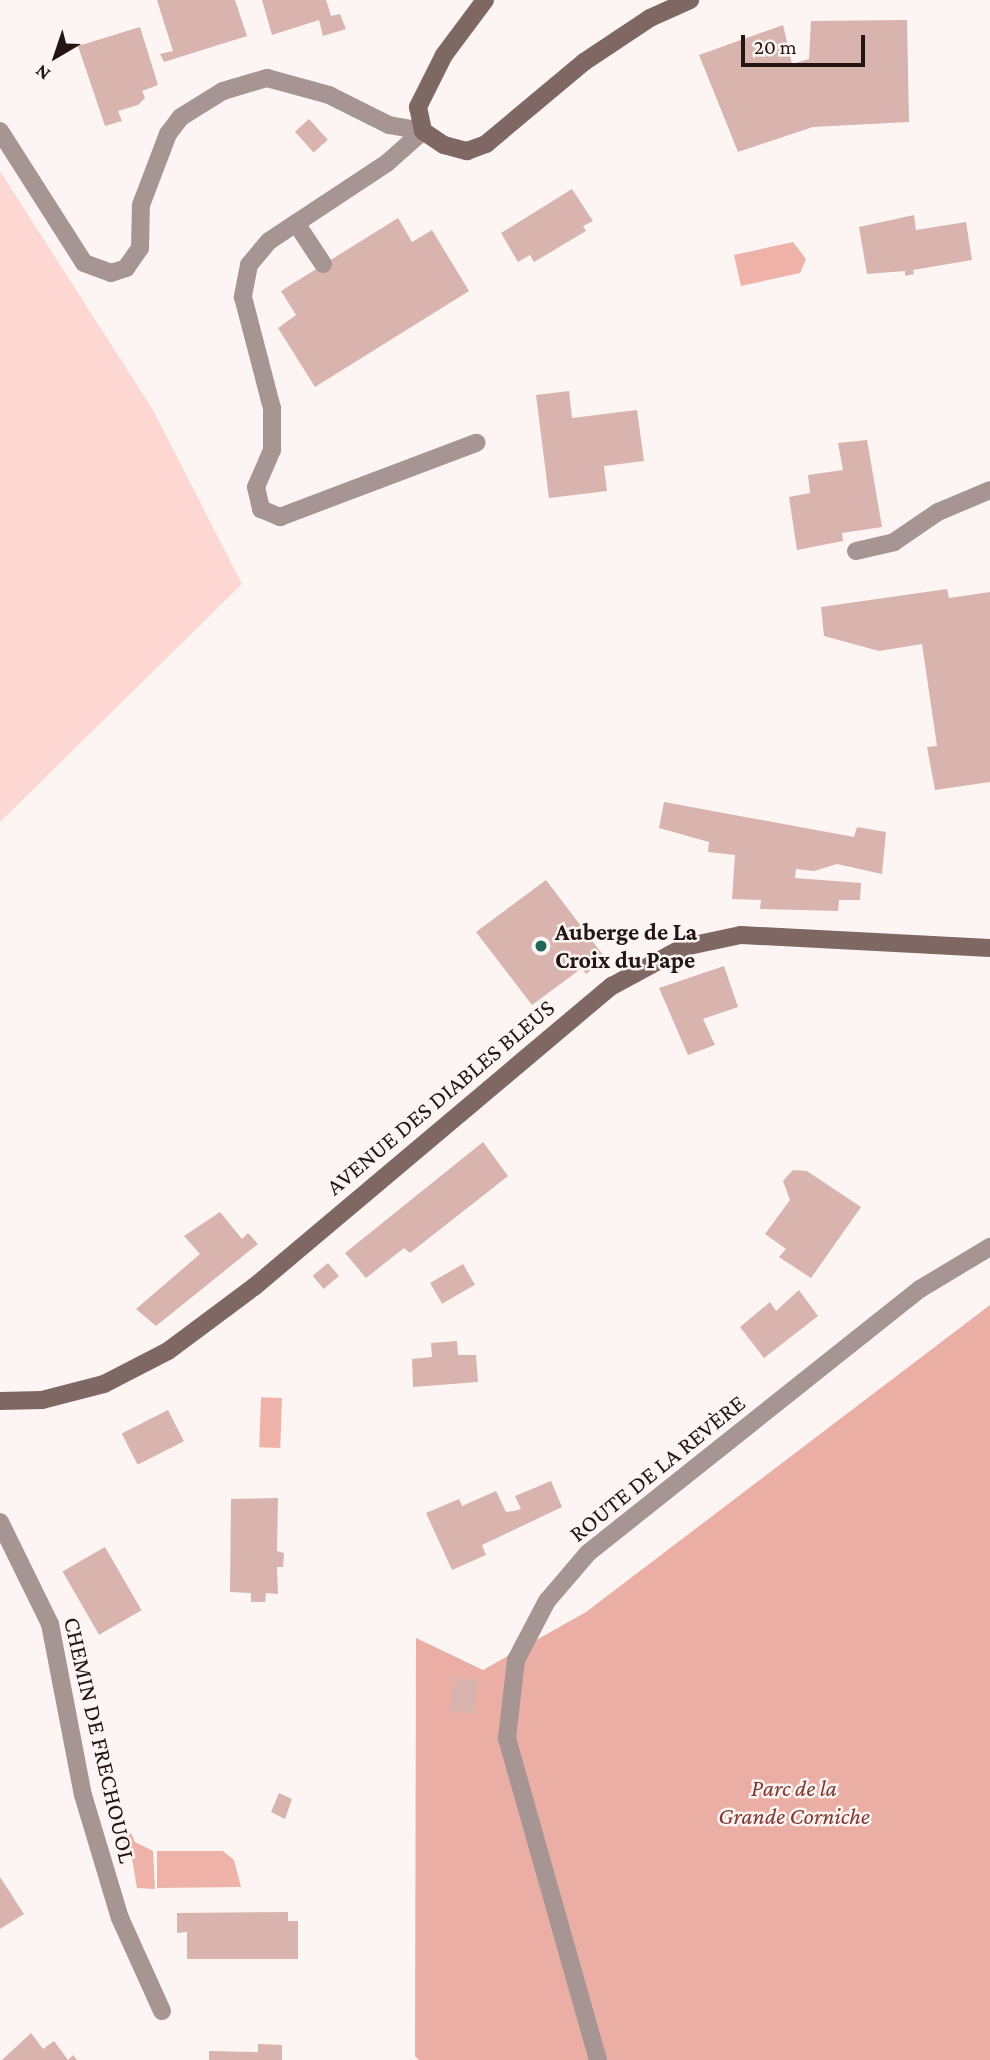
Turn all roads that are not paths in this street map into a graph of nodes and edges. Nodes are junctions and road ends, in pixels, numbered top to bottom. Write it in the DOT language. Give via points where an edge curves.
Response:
graph roads {
  1 [pos="485,0"];
  2 [pos="690,0"];
  3 [pos="0,131"];
  4 [pos="423,131"];
  5 [pos="296,223"];
  6 [pos="323,264"];
  7 [pos="476,443"];
  8 [pos="990,490"];
  9 [pos="856,551"];
  10 [pos="990,948"];
  11 [pos="990,1247"];
  12 [pos="0,1401"];
  13 [pos="0,1522"];
  14 [pos="162,2011"];
  15 [pos="598,2060"];
  1 -- 4 [label="main road" via="428,83 418,107"];
  2 -- 4 [label="main road" via="650,18 584,62 486,144 467,151 444,145"];
  3 -- 4 [label="street" via="84,263 111,273 126,268 140,248 141,205 168,134 181,117 223,90 267,78 330,95 389,125"];
  4 -- 5 [label="street" via="387,163"];
  5 -- 6 [label="street"];
  5 -- 7 [label="street" via="269,241 249,265 243,297 272,408 272,450 256,487 261,509 281,517"];
  8 -- 9 [label="street" via="938,512 894,542"];
  10 -- 12 [label="main road, AVENUE DES DIABLES BLEUS" via="741,935 684,947 612,986 254,1287 168,1351 104,1384 41,1400"];
  11 -- 15 [label="street, ROUTE DE LA REVÈRE" via="920,1289 588,1553 547,1601 516,1660 507,1738"];
  13 -- 14 [label="street, CHEMIN DE FRECHOUOL" via="50,1624 83,1795 120,1918"];
}
